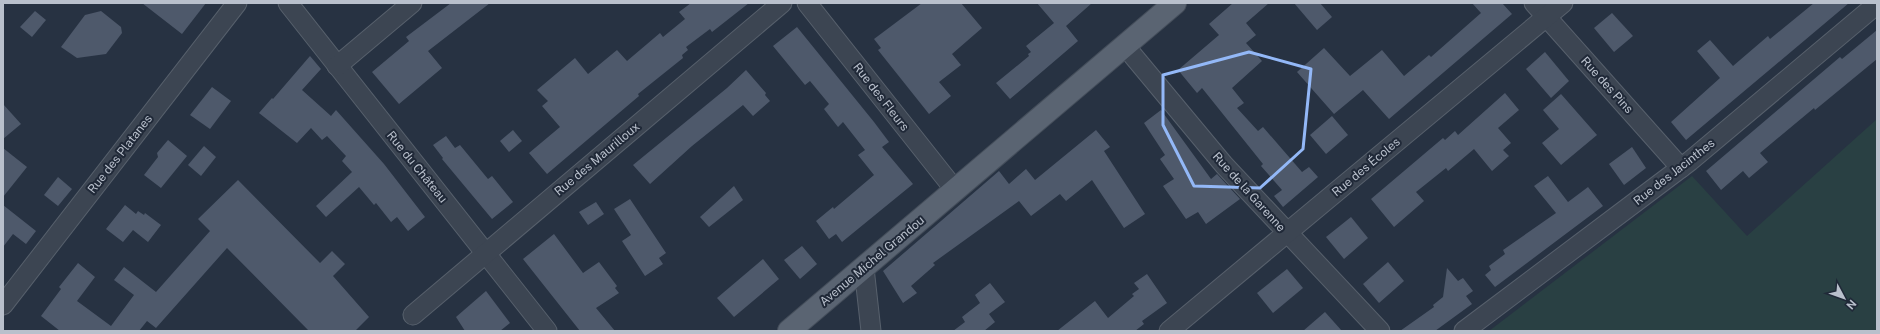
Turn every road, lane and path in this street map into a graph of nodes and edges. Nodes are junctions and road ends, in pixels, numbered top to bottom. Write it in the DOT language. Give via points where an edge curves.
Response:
graph roads {
  1 [pos="237,3"];
  2 [pos="288,3"];
  3 [pos="412,3"];
  4 [pos="782,3"];
  5 [pos="807,3"];
  6 [pos="1175,3"];
  7 [pos="1534,3"];
  8 [pos="1563,3"];
  9 [pos="1877,4"];
  10 [pos="1546,17"];
  11 [pos="1125,46"];
  12 [pos="337,66"];
  13 [pos="1681,168"];
  14 [pos="955,190"];
  15 [pos="1287,233"];
  16 [pos="486,254"];
  17 [pos="864,268"];
  18 [pos="3,305"];
  19 [pos="413,316"];
  20 [pos="547,331"];
  21 [pos="789,331"];
  22 [pos="871,331"];
  23 [pos="1169,331"];
  24 [pos="1380,331"];
  25 [pos="1464,331"];
  1 -- 18 [label="street, Rue des Platanes"];
  2 -- 12 [label="street, Rue du Château"];
  3 -- 12 [label="street"];
  4 -- 16 [label="street, Rue des Maurilloux"];
  5 -- 14 [label="street, Rue des Fleurs"];
  6 -- 11 [label="main road, Avenue Michel Grandou"];
  7 -- 10 [label="street, Rue des Pins"];
  8 -- 10 [label="street, Rue des Écoles"];
  9 -- 13 [label="street, Rue des Jacinthes"];
  10 -- 13 [label="street, Rue des Pins"];
  10 -- 15 [label="street, Rue des Écoles"];
  11 -- 14 [label="main road, Avenue Michel Grandou"];
  11 -- 15 [label="street, Rue de la Garenne" via="1224,165"];
  12 -- 16 [label="street, Rue du Château"];
  13 -- 25 [label="street, Rue des Jacinthes"];
  14 -- 17 [label="main road, Avenue Michel Grandou"];
  15 -- 23 [label="street, Rue des Écoles"];
  15 -- 24 [label="street, Rue de la Garenne"];
  16 -- 19 [label="street, Rue des Maurilloux"];
  16 -- 20 [label="street, Rue du Château"];
  17 -- 21 [label="main road, Avenue Michel Grandou"];
  17 -- 22 [label="street"];
}
